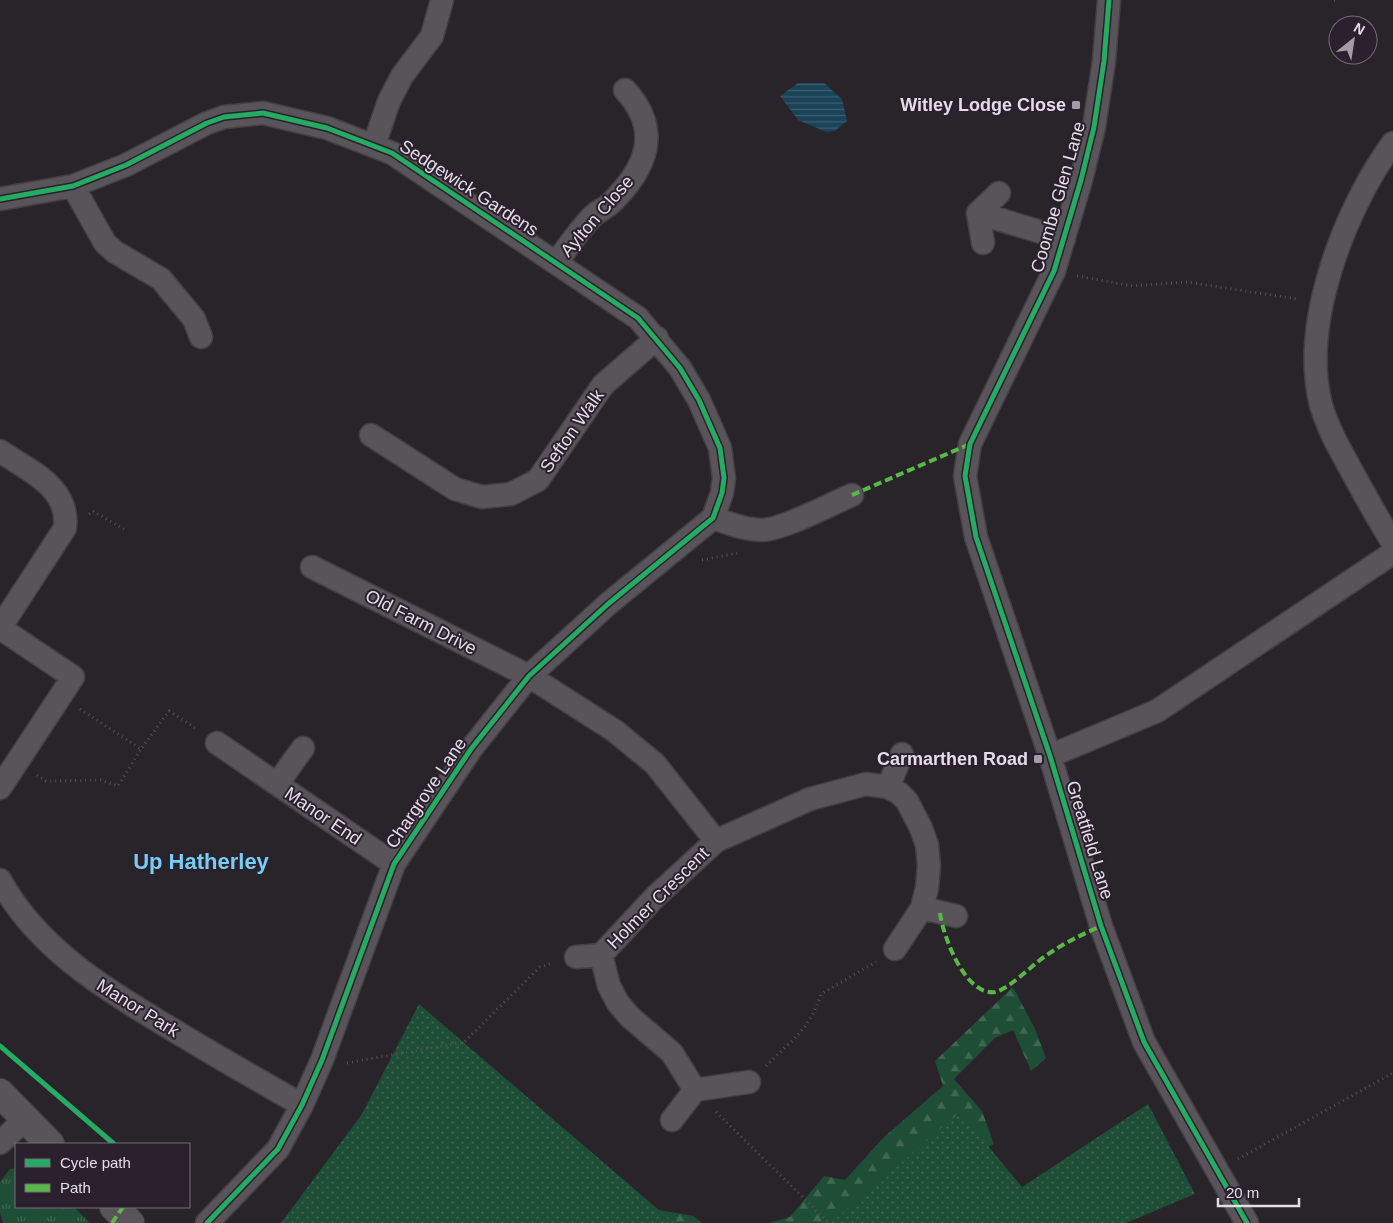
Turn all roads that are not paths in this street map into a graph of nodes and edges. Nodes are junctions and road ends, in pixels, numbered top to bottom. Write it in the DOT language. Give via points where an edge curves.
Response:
graph roads {
  1 [pos="442,0"];
  2 [pos="1109,0"];
  3 [pos="624,90"];
  4 [pos="1393,143"];
  5 [pos="374,145"];
  6 [pos="73,186"];
  7 [pos="999,193"];
  8 [pos="0,199"];
  9 [pos="978,213"];
  10 [pos="1064,239"];
  11 [pos="983,243"];
  12 [pos="558,262"];
  13 [pos="201,337"];
  14 [pos="657,338"];
  15 [pos="371,435"];
  16 [pos="970,444"];
  17 [pos="0,451"];
  18 [pos="852,494"];
  19 [pos="713,518"];
  20 [pos="1393,543"];
  21 [pos="1393,553"];
  22 [pos="312,567"];
  23 [pos="0,628"];
  24 [pos="529,676"];
  25 [pos="217,743"];
  26 [pos="303,748"];
  27 [pos="902,754"];
  28 [pos="1050,756"];
  29 [pos="277,784"];
  30 [pos="888,787"];
  31 [pos="0,788"];
  32 [pos="716,841"];
  33 [pos="394,864"];
  34 [pos="0,880"];
  35 [pos="922,908"];
  36 [pos="956,916"];
  37 [pos="894,949"];
  38 [pos="601,955"];
  39 [pos="576,957"];
  40 [pos="749,1082"];
  41 [pos="695,1090"];
  42 [pos="0,1093"];
  43 [pos="302,1105"];
  44 [pos="24,1119"];
  45 [pos="672,1120"];
  46 [pos="0,1143"];
  47 [pos="49,1143"];
  48 [pos="115,1208"];
  49 [pos="130,1223"];
  50 [pos="207,1223"];
  51 [pos="1247,1223"];
  1 -- 5 [label="street" via="432,36 402,76 389,101"];
  2 -- 10 [label="street, Coombe Glen Lane" via="1094,127"];
  3 -- 12 [label="street, Aylton Close" via="645,122 647,141 643,162 623,191 594,215"];
  4 -- 20 [label="street" via="1350,220 1323,304 1316,352 1321,403 1340,453"];
  5 -- 6 [label="street, Sedgewick Gardens" via="283,116 242,114 207,123 126,165"];
  5 -- 12 [label="street, Sedgewick Gardens" via="392,153"];
  6 -- 8 [label="street, Sedgewick Gardens"];
  6 -- 13 [label="street" via="105,243 161,279 194,320"];
  7 -- 9 [label="street"];
  9 -- 10 [label="street"];
  9 -- 11 [label="street"];
  10 -- 16 [label="street, Coombe Glen Lane" via="1054,271"];
  12 -- 14 [label="street, Sedgewick Gardens" via="638,318"];
  14 -- 15 [label="street, Sefton Walk" via="603,385 538,480 511,494 482,497 455,489"];
  14 -- 19 [label="street, Sedgewick Gardens" via="699,400 720,448 724,478"];
  16 -- 28 [label="street, Greatfield Lane" via="965,476 976,536"];
  17 -- 23 [label="street" via="55,489 65,506 65,528"];
  18 -- 19 [label="street" via="780,526 763,530 741,528"];
  19 -- 24 [label="street, Chargrove Lane" via="608,604"];
  21 -- 28 [label="street" via="1157,710"];
  22 -- 24 [label="street, Old Farm Drive"];
  23 -- 31 [label="street" via="73,677"];
  24 -- 32 [label="street, Holmer Crescent" via="642,752 666,776"];
  24 -- 33 [label="street, Chargrove Lane" via="471,749"];
  25 -- 29 [label="street, Manor End"];
  26 -- 29 [label="street, Manor End"];
  27 -- 30 [label="street"];
  28 -- 51 [label="street, Greatfield Lane" via="1101,926 1144,1042"];
  29 -- 33 [label="street, Manor End"];
  30 -- 32 [label="street, Holmer Crescent" via="866,784 810,799"];
  30 -- 35 [label="street" via="908,801 927,845 928,888"];
  32 -- 38 [label="street, Holmer Crescent" via="655,897"];
  33 -- 43 [label="street, Chargrove Lane" via="322,1060"];
  34 -- 43 [label="street, Manor Park" via="43,935 88,976"];
  35 -- 36 [label="street"];
  35 -- 37 [label="street"];
  38 -- 39 [label="street, Holmer Crescent"];
  38 -- 41 [label="street, Holmer Crescent" via="609,986 618,1003 645,1032 672,1053"];
  40 -- 41 [label="street"];
  41 -- 45 [label="street"];
  42 -- 44 [label="street"];
  43 -- 50 [label="street, Chargrove Lane" via="278,1149"];
  44 -- 46 [label="street"];
  44 -- 47 [label="street"];
  48 -- 49 [label="street"];
}
